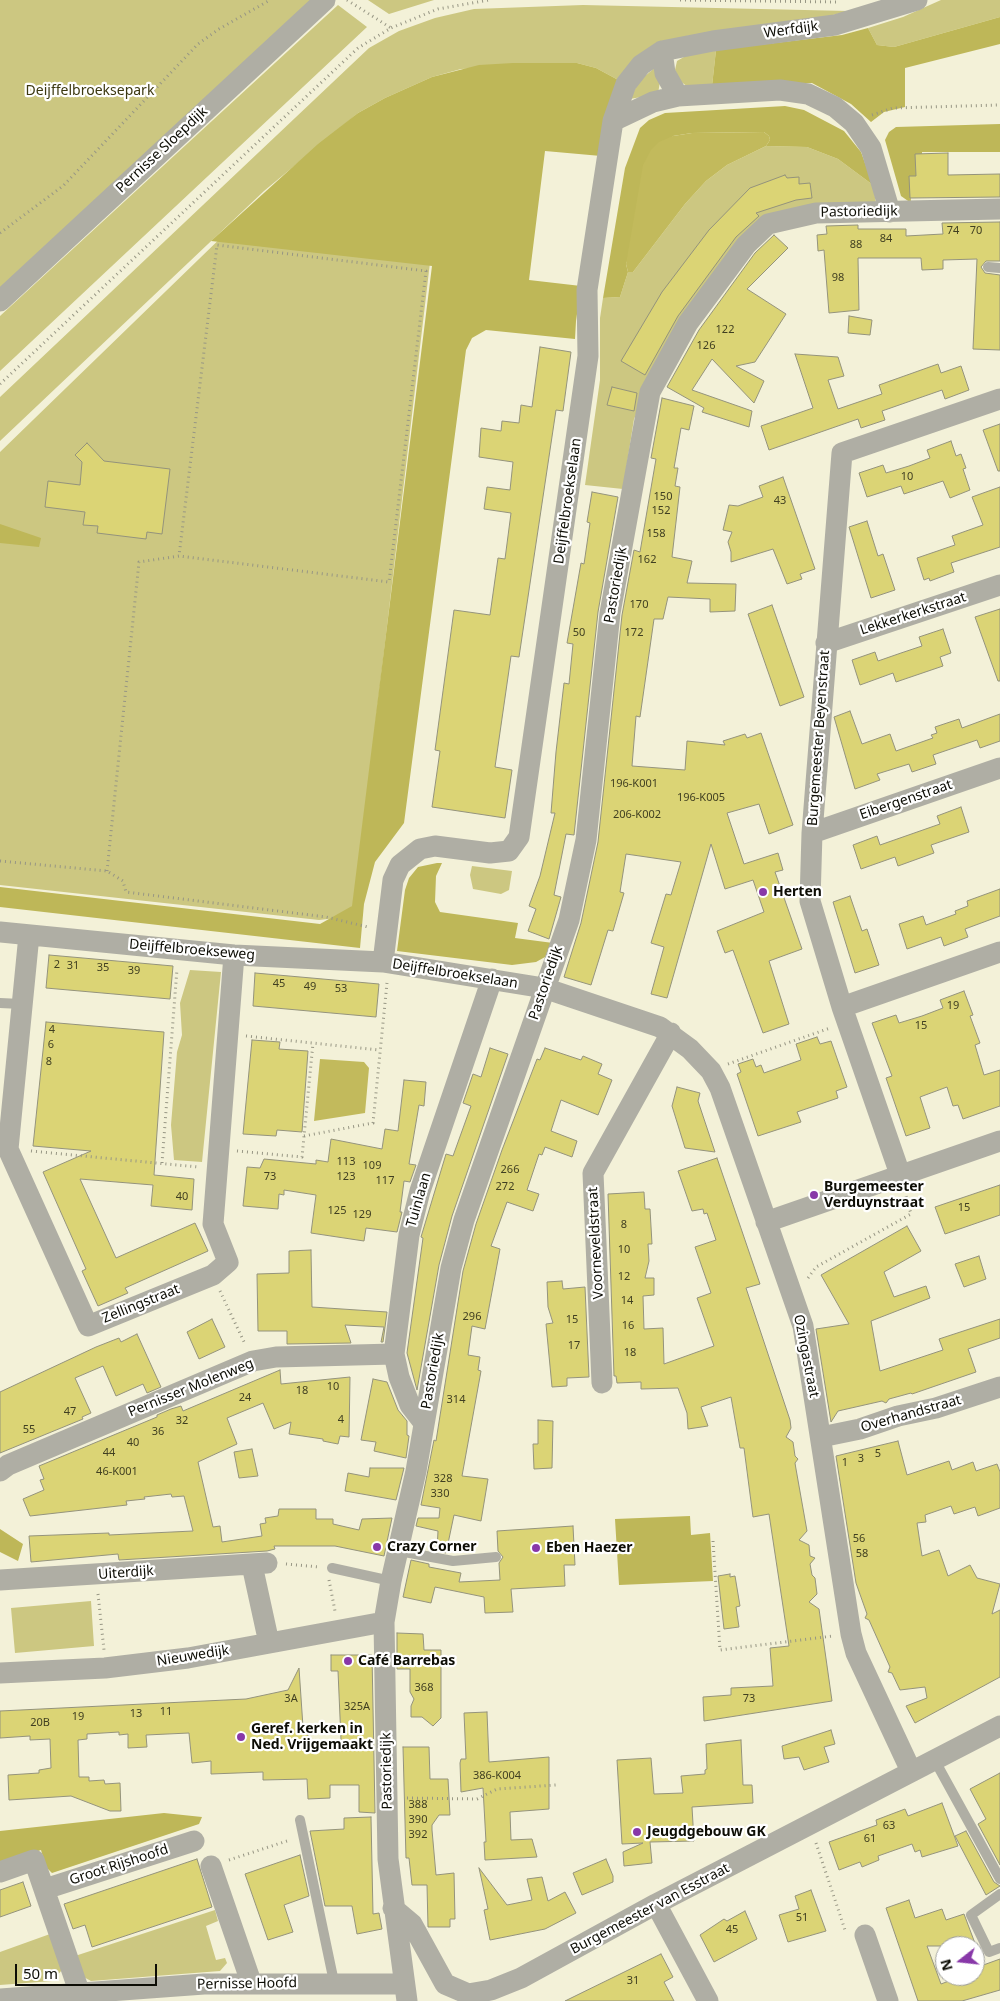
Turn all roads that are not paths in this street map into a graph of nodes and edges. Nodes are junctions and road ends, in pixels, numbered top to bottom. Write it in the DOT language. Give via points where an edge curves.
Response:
graph roads {
  1 [pos="325,0"];
  2 [pos="917,0"];
  3 [pos="662,52"];
  4 [pos="678,96"];
  5 [pos="613,122"];
  6 [pos="1000,209"];
  7 [pos="890,212"];
  8 [pos="988,267"];
  9 [pos="1000,268"];
  10 [pos="0,301"];
  11 [pos="1000,399"];
  12 [pos="1000,585"];
  13 [pos="826,643"];
  14 [pos="1000,768"];
  15 [pos="812,833"];
  16 [pos="0,932"];
  17 [pos="29,935"];
  18 [pos="1000,952"];
  19 [pos="234,955"];
  20 [pos="384,962"];
  21 [pos="492,979"];
  22 [pos="544,988"];
  23 [pos="0,1003"];
  24 [pos="21,1004"];
  25 [pos="844,1015"];
  26 [pos="671,1033"];
  27 [pos="1000,1141"];
  28 [pos="901,1177"];
  29 [pos="766,1222"];
  30 [pos="394,1354"];
  31 [pos="602,1383"];
  32 [pos="1000,1387"];
  33 [pos="424,1423"];
  34 [pos="821,1437"];
  35 [pos="0,1471"];
  36 [pos="399,1550"];
  37 [pos="496,1557"];
  38 [pos="329,1568"];
  39 [pos="0,1580"];
  40 [pos="391,1580"];
  41 [pos="384,1622"];
  42 [pos="269,1643"];
  43 [pos="0,1672"];
  44 [pos="1000,1726"];
  45 [pos="934,1759"];
  46 [pos="911,1771"];
  47 [pos="300,1820"];
  48 [pos="194,1841"];
  49 [pos="211,1866"];
  50 [pos="0,1872"];
  51 [pos="1000,1879"];
  52 [pos="45,1890"];
  53 [pos="1000,1894"];
  54 [pos="656,1904"];
  55 [pos="393,1908"];
  56 [pos="865,1935"];
  57 [pos="1000,1948"];
  58 [pos="251,1982"];
  59 [pos="334,1982"];
  60 [pos="405,1992"];
  61 [pos="80,1994"];
  62 [pos="0,1999"];
  63 [pos="708,2001"];
  64 [pos="888,2001"];
  1 -- 10 [label="street, Pernisse Sloepdijk"];
  2 -- 3 [label="street, Werfdijk" via="836,24 713,41"];
  3 -- 4 [label="street" via="665,73"];
  3 -- 5 [label="street, Werfdijk" via="641,65 626,84"];
  4 -- 5 [label="street" via="653,102"];
  4 -- 7 [label="street" via="780,90 808,94 835,107 854,123 871,148"];
  5 -- 20 [label="street, Deijffelbroekselaan" via="587,290 588,356 519,837 509,851 490,853 435,846 410,855 400,865 393,880"];
  6 -- 7 [label="street, Pastoriedijk"];
  7 -- 22 [label="street, Pastoriedijk" via="816,213 768,224 746,245 688,323 650,392 610,613 586,840 569,920"];
  8 -- 9 [label="lane"];
  11 -- 13 [label="street, Burgemeester Beyenstraat" via="842,453"];
  12 -- 13 [label="street, Lekkerkerkstraat"];
  13 -- 15 [label="street, Burgemeester Beyenstraat"];
  14 -- 15 [label="street, Eibergenstraat"];
  15 -- 25 [label="street, Burgemeester Beyenstraat" via="810,901"];
  16 -- 17 [label="street, Deijffelbroekseweg"];
  17 -- 19 [label="street, Deijffelbroekseweg"];
  17 -- 24 [label="street, Zellingstraat"];
  18 -- 25 [label="street"];
  19 -- 20 [label="street, Deijffelbroekseweg"];
  19 -- 24 [label="street, Zellingstraat" via="213,1224 228,1262 213,1275 88,1326 8,1148"];
  20 -- 21 [label="street, Deijffelbroekselaan"];
  21 -- 22 [label="street, Deijffelbroekselaan"];
  21 -- 30 [label="street, Tuinlaan" via="420,1191 409,1235"];
  22 -- 26 [label="street, Ozingastraat"];
  22 -- 33 [label="street, Pastoriedijk" via="464,1220 451,1268"];
  23 -- 24 [label="lane"];
  25 -- 28 [label="street, Burgemeester Beyenstraat"];
  26 -- 29 [label="street, Ozingastraat" via="711,1071 720,1088"];
  26 -- 31 [label="street, Voorneveldstraat" via="593,1173"];
  27 -- 28 [label="street"];
  28 -- 29 [label="street"];
  29 -- 34 [label="street, Ozingastraat" via="803,1326"];
  30 -- 33 [label="street, Tuinlaan" via="398,1377 410,1405"];
  30 -- 35 [label="street, Pernisser Molenweg" via="253,1361"];
  32 -- 34 [label="street, Overhandstraat" via="936,1408"];
  33 -- 36 [label="street, Pastoriedijk"];
  34 -- 46 [label="street, Ozingastraat" via="851,1634 856,1652"];
  36 -- 37 [label="lane" via="453,1561"];
  36 -- 40 [label="street, Pastoriedijk"];
  38 -- 40 [label="lane"];
  39 -- 42 [label="street, Uiterdijk" via="259,1564"];
  40 -- 41 [label="street, Pastoriedijk"];
  41 -- 42 [label="street, Nieuwedijk"];
  41 -- 55 [label="street, Pastoriedijk" via="388,1859"];
  42 -- 43 [label="street, Nieuwedijk" via="188,1658 105,1668"];
  44 -- 45 [label="street, Burgemeester van Esstraat"];
  45 -- 46 [label="street, Burgemeester van Esstraat"];
  45 -- 51 [label="lane"];
  46 -- 54 [label="street, Burgemeester van Esstraat"];
  47 -- 59 [label="lane"];
  48 -- 52 [label="street, Groot Rijshoofd"];
  49 -- 58 [label="street"];
  50 -- 52 [label="street" via="34,1860"];
  52 -- 61 [label="street"];
  53 -- 57 [label="lane" via="971,1915 989,1952"];
  54 -- 55 [label="street, Burgemeester van Esstraat" via="521,1978 491,1990 468,1994 445,1984 412,1924"];
  54 -- 63 [label="street"];
  55 -- 60 [label="street, Pastoriedijk"];
  56 -- 64 [label="street"];
  58 -- 59 [label="street, Pernisse Hoofd"];
  58 -- 61 [label="street, Pernisse Hoofd"];
  59 -- 60 [label="street, Pernisse Hoofd"];
  61 -- 62 [label="street, Pernisse Hoofd"];
}
